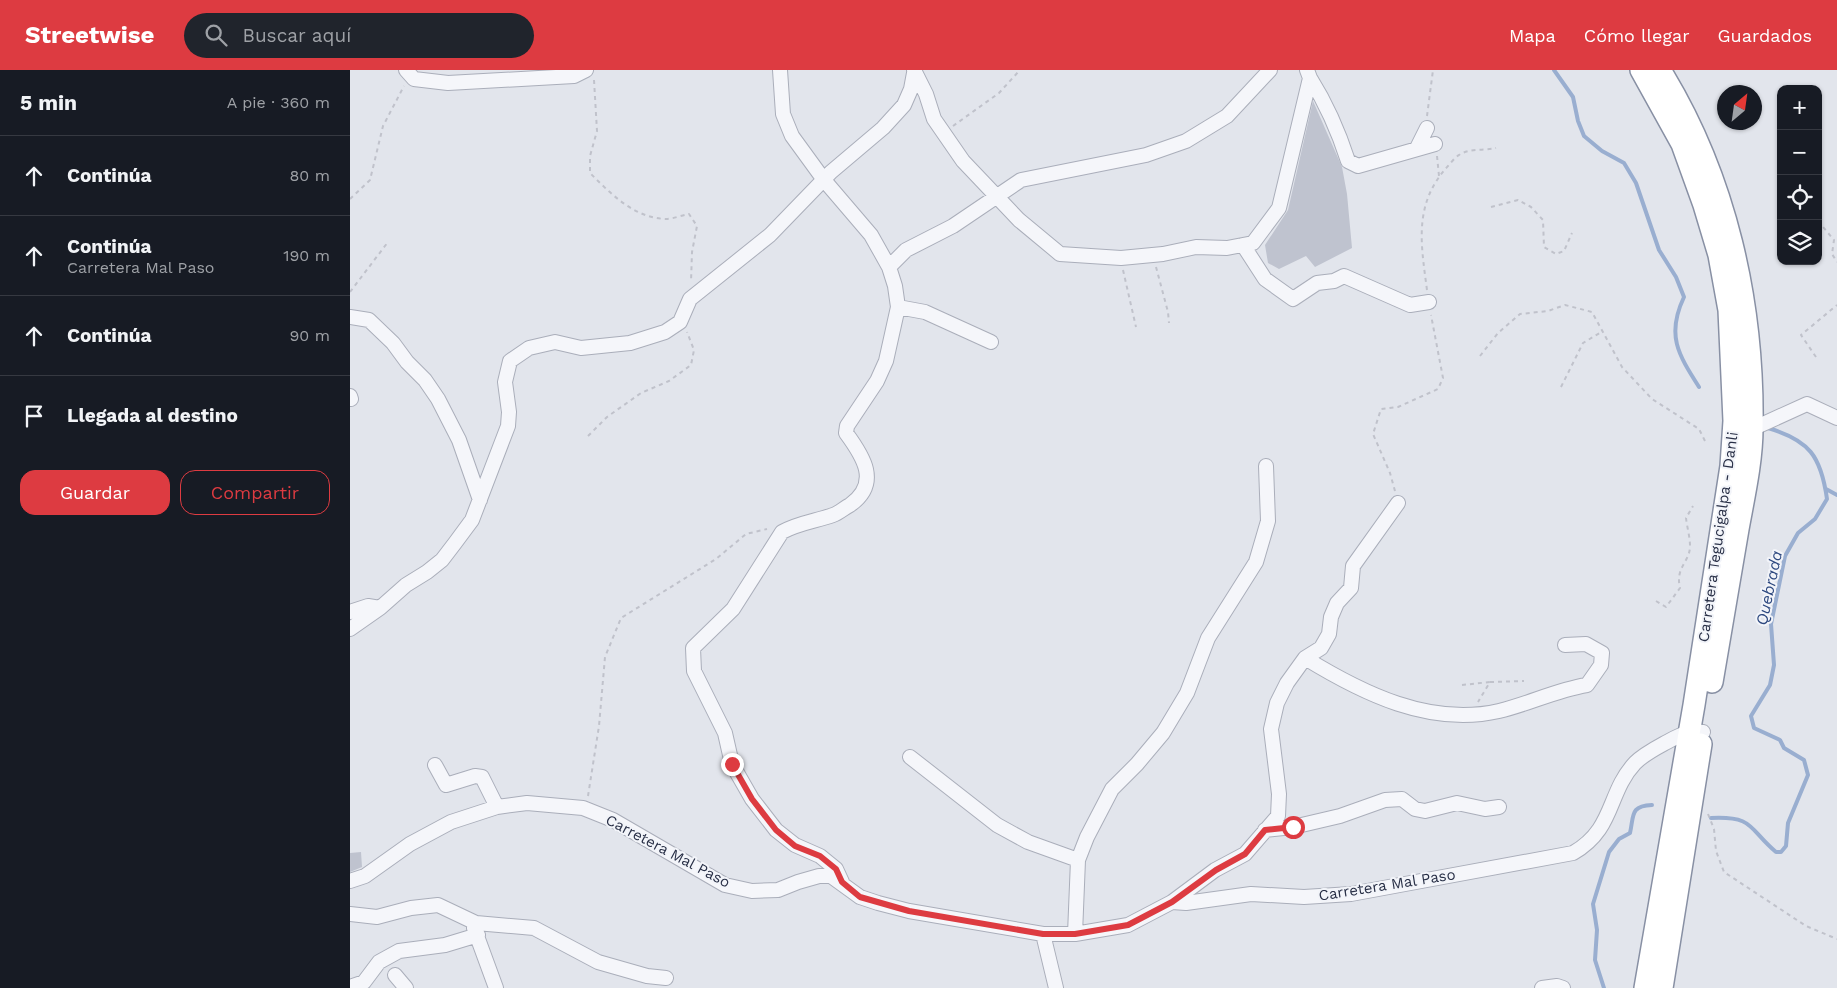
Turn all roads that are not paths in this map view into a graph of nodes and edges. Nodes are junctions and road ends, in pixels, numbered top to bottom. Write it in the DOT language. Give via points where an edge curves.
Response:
graph roads {
  1 [pos="780,70"];
  2 [pos="1270,70"];
  3 [pos="1641,70"];
  4 [pos="1660,70"];
  5 [pos="914,71"];
  6 [pos="590,74"];
  7 [pos="1308,74"];
  8 [pos="410,75"];
  9 [pos="1427,128"];
  10 [pos="1435,144"];
  11 [pos="1417,148"];
  12 [pos="824,180"];
  13 [pos="998,197"];
  14 [pos="1243,245"];
  15 [pos="889,266"];
  16 [pos="1429,302"];
  17 [pos="898,307"];
  18 [pos="350,317"];
  19 [pos="991,342"];
  20 [pos="1837,418"];
  21 [pos="1752,429"];
  22 [pos="1266,466"];
  23 [pos="480,500"];
  24 [pos="1398,503"];
  25 [pos="380,608"];
  26 [pos="350,612"];
  27 [pos="350,629"];
  28 [pos="1565,645"];
  29 [pos="1305,658"];
  30 [pos="1696,731"];
  31 [pos="910,758"];
  32 [pos="435,765"];
  33 [pos="497,807"];
  34 [pos="1499,807"];
  35 [pos="1265,830"];
  36 [pos="1078,860"];
  37 [pos="350,880"];
  38 [pos="842,882"];
  39 [pos="1172,902"];
  40 [pos="350,914"];
  41 [pos="477,929"];
  42 [pos="1043,934"];
  43 [pos="1075,934"];
  44 [pos="395,975"];
  45 [pos="666,978"];
  46 [pos="350,987"];
  47 [pos="406,988"];
  48 [pos="496,988"];
  49 [pos="1056,988"];
  50 [pos="1542,988"];
  51 [pos="1563,988"];
  52 [pos="1645,988"];
  53 [pos="1662,988"];
  1 -- 12 [label="street" via="783,114 792,136"];
  2 -- 13 [label="street" via="1227,116 1186,141 1146,155 1021,180"];
  3 -- 30 [label="highway, Carretera Tegucigalpa - Danli" via="1682,144 1719,255 1729,310 1734,421 1731,466"];
  4 -- 21 [label="highway, Carretera Tegucigalpa - Danli" via="1695,134 1729,228 1748,332"];
  5 -- 12 [label="street" via="911,89 894,118"];
  5 -- 13 [label="street" via="943,133 963,161"];
  6 -- 8 [label="street" via="448,83"];
  7 -- 11 [label="street" via="1327,104 1348,161 1352,164 1358,166"];
  7 -- 14 [label="street" via="1279,208 1253,243"];
  9 -- 11 [label="street"];
  10 -- 11 [label="street"];
  12 -- 15 [label="street" via="871,235"];
  12 -- 23 [label="street" via="770,235 690,299 680,322 665,332 630,343 582,348 555,342 529,348 510,361 505,382 508,426"];
  13 -- 14 [label="street" via="1019,220 1060,254 1121,258 1196,247"];
  13 -- 15 [label="street" via="906,250"];
  14 -- 16 [label="street" via="1265,279 1293,299 1317,282 1334,281 1344,276 1410,305"];
  15 -- 17 [label="street"];
  17 -- 19 [label="street" via="925,312"];
  17 -- 38 [label="street" via="886,361 877,381 847,426 846,433 861,454 867,470 866,484 859,498 835,515 782,532 733,608 693,648 694,671 725,733 732,764 752,799 776,830 795,846 820,856 836,869"];
  18 -- 23 [label="street" via="369,320 425,380 459,440"];
  20 -- 21 [label="street" via="1807,404"];
  21 -- 30 [label="highway, Carretera Tegucigalpa - Danli" via="1744,499"];
  22 -- 36 [label="street" via="1268,521 1256,562 1208,638 1187,693 1138,764 1112,789"];
  23 -- 25 [label="street" via="472,520 442,560"];
  24 -- 29 [label="street" via="1353,566 1351,588 1337,603 1330,617 1329,634 1321,648"];
  25 -- 26 [label="street" via="368,606"];
  25 -- 27 [label="street"];
  28 -- 29 [label="street" via="1586,644 1602,653 1601,664 1587,685 1563,689 1539,701 1498,712 1468,716 1416,710 1350,686"];
  29 -- 35 [label="street" via="1277,703 1272,729 1279,794 1278,816"];
  30 -- 39 [label="street, Carretera Mal Paso" via="1647,753 1635,763 1599,832 1573,853 1351,894 1304,897 1251,894"];
  30 -- 52 [label="highway, Carretera Tegucigalpa - Danli"];
  30 -- 53 [label="highway, Carretera Tegucigalpa - Danli" via="1694,796"];
  31 -- 36 [label="street" via="997,825 1028,842"];
  32 -- 33 [label="street" via="446,785 474,776 482,777"];
  33 -- 37 [label="street, Carretera Mal Paso" via="451,822 410,844 365,876"];
  33 -- 38 [label="street, Carretera Mal Paso" via="527,804 583,808 613,820 725,885 752,891 778,890 819,876 831,876"];
  34 -- 35 [label="street" via="1485,809 1457,802 1425,811 1415,809 1402,800 1384,800 1340,816"];
  35 -- 39 [label="street" via="1245,854 1216,870"];
  36 -- 43 [label="street"];
  38 -- 42 [label="street, Carretera Mal Paso" via="860,897 901,909"];
  39 -- 43 [label="street, Carretera Mal Paso" via="1128,925"];
  40 -- 41 [label="street" via="377,917 438,905"];
  41 -- 45 [label="street" via="534,928 598,962"];
  41 -- 46 [label="street" via="445,945 399,950 379,962 364,982"];
  41 -- 48 [label="street"];
  42 -- 43 [label="street, Carretera Mal Paso"];
  42 -- 49 [label="street"];
  44 -- 47 [label="street"];
  50 -- 51 [label="street"];
}
